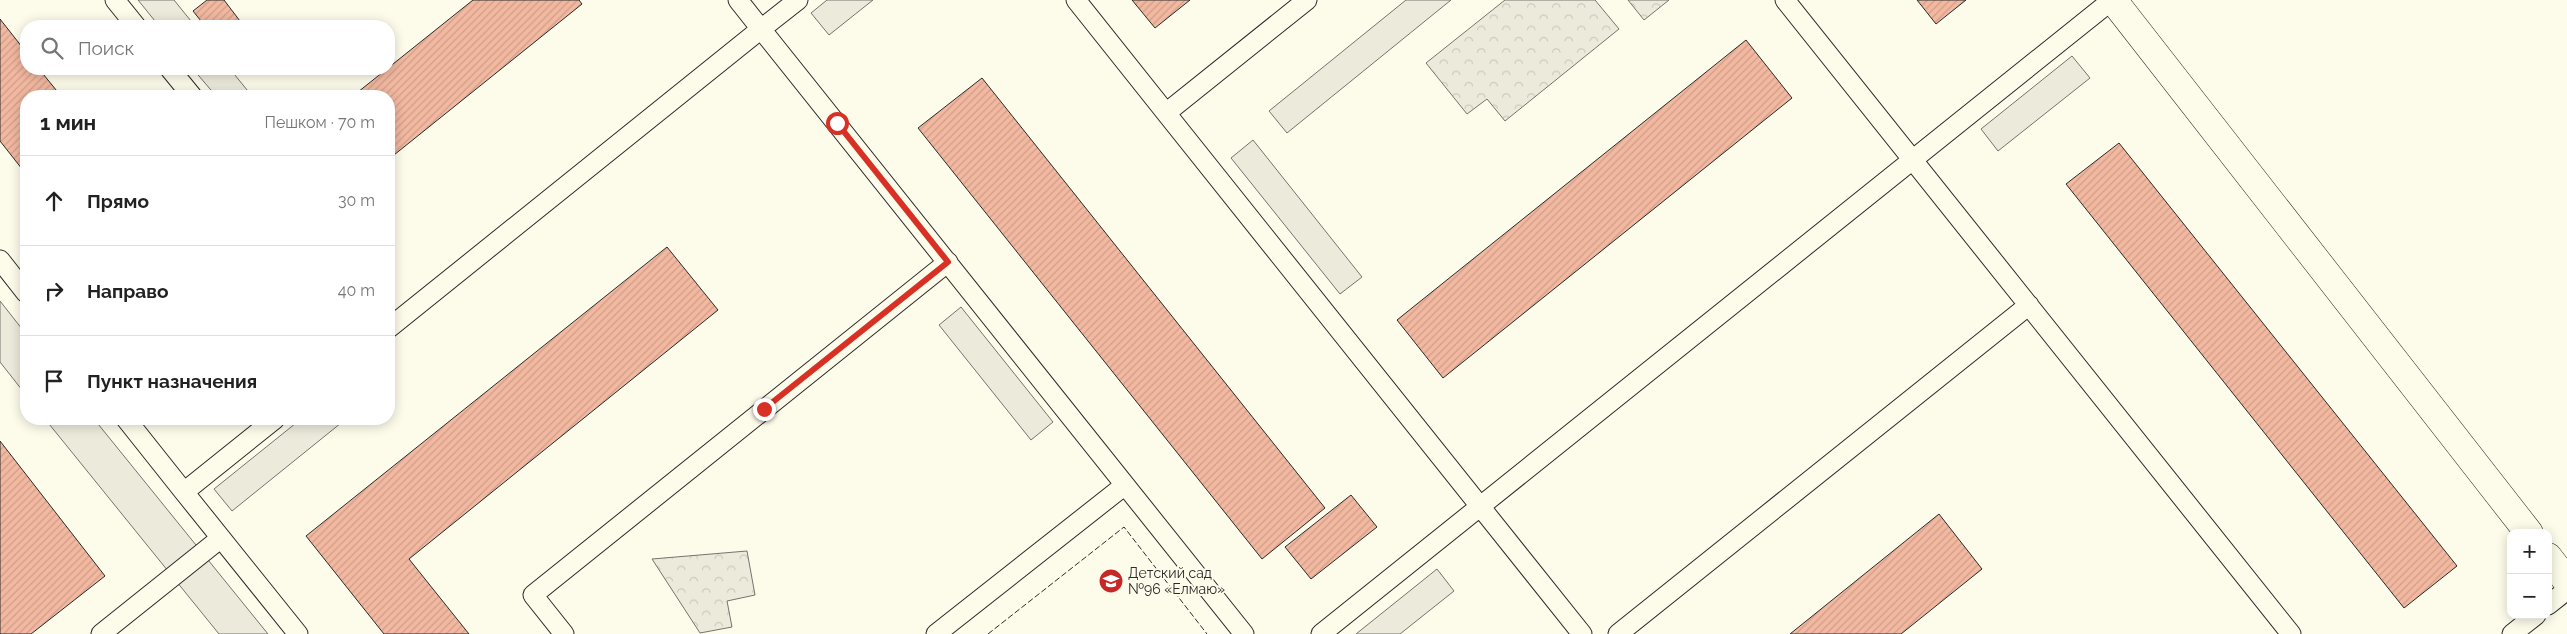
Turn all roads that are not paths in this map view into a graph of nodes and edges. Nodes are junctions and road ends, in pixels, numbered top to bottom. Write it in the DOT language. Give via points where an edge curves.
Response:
graph roads {
  1 [pos="116,0"];
  2 [pos="738,0"];
  3 [pos="798,0"];
  4 [pos="1076,0"];
  5 [pos="1307,0"];
  6 [pos="1785,0"];
  7 [pos="2112,0"];
  8 [pos="131,20"];
  9 [pos="761,29"];
  10 [pos="175,75"];
  11 [pos="187,90"];
  12 [pos="1166,113"];
  13 [pos="1913,160"];
  14 [pos="0,260"];
  15 [pos="948,262"];
  16 [pos="20,285"];
  17 [pos="2029,305"];
  18 [pos="395,323"];
  19 [pos="131,425"];
  20 [pos="268,425"];
  21 [pos="1125,485"];
  22 [pos="184,492"];
  23 [pos="1480,506"];
  24 [pos="2526,529"];
  25 [pos="222,538"];
  26 [pos="2552,562"];
  27 [pos="2567,581"];
  28 [pos="2567,590"];
  29 [pos="2552,602"];
  30 [pos="2531,619"];
  31 [pos="101,634"];
  32 [pos="298,634"];
  33 [pos="564,634"];
  34 [pos="936,634"];
  35 [pos="1244,634"];
  36 [pos="1321,634"];
  37 [pos="1582,634"];
  38 [pos="1618,634"];
  39 [pos="2292,634"];
  40 [pos="2512,634"];
  1 -- 8 [label="lane"];
  2 -- 9 [label="lane"];
  3 -- 9 [label="lane"];
  4 -- 12 [label="lane"];
  5 -- 12 [label="lane"];
  6 -- 13 [label="lane"];
  7 -- 13 [label="lane"];
  7 -- 24 [label="street"];
  9 -- 15 [label="lane"];
  9 -- 18 [label="lane"];
  10 -- 11 [label="lane"];
  12 -- 23 [label="lane"];
  13 -- 17 [label="lane"];
  13 -- 23 [label="lane"];
  14 -- 16 [label="lane"];
  15 -- 21 [label="lane"];
  15 -- 33 [label="lane" via="533,595"];
  17 -- 38 [label="lane"];
  17 -- 39 [label="lane"];
  19 -- 22 [label="lane"];
  20 -- 22 [label="lane"];
  21 -- 34 [label="lane"];
  21 -- 35 [label="lane"];
  22 -- 25 [label="lane"];
  23 -- 36 [label="lane"];
  23 -- 37 [label="lane"];
  25 -- 31 [label="lane"];
  25 -- 32 [label="lane"];
  26 -- 27 [label="street"];
  28 -- 29 [label="lane"];
  30 -- 40 [label="lane"];
}
